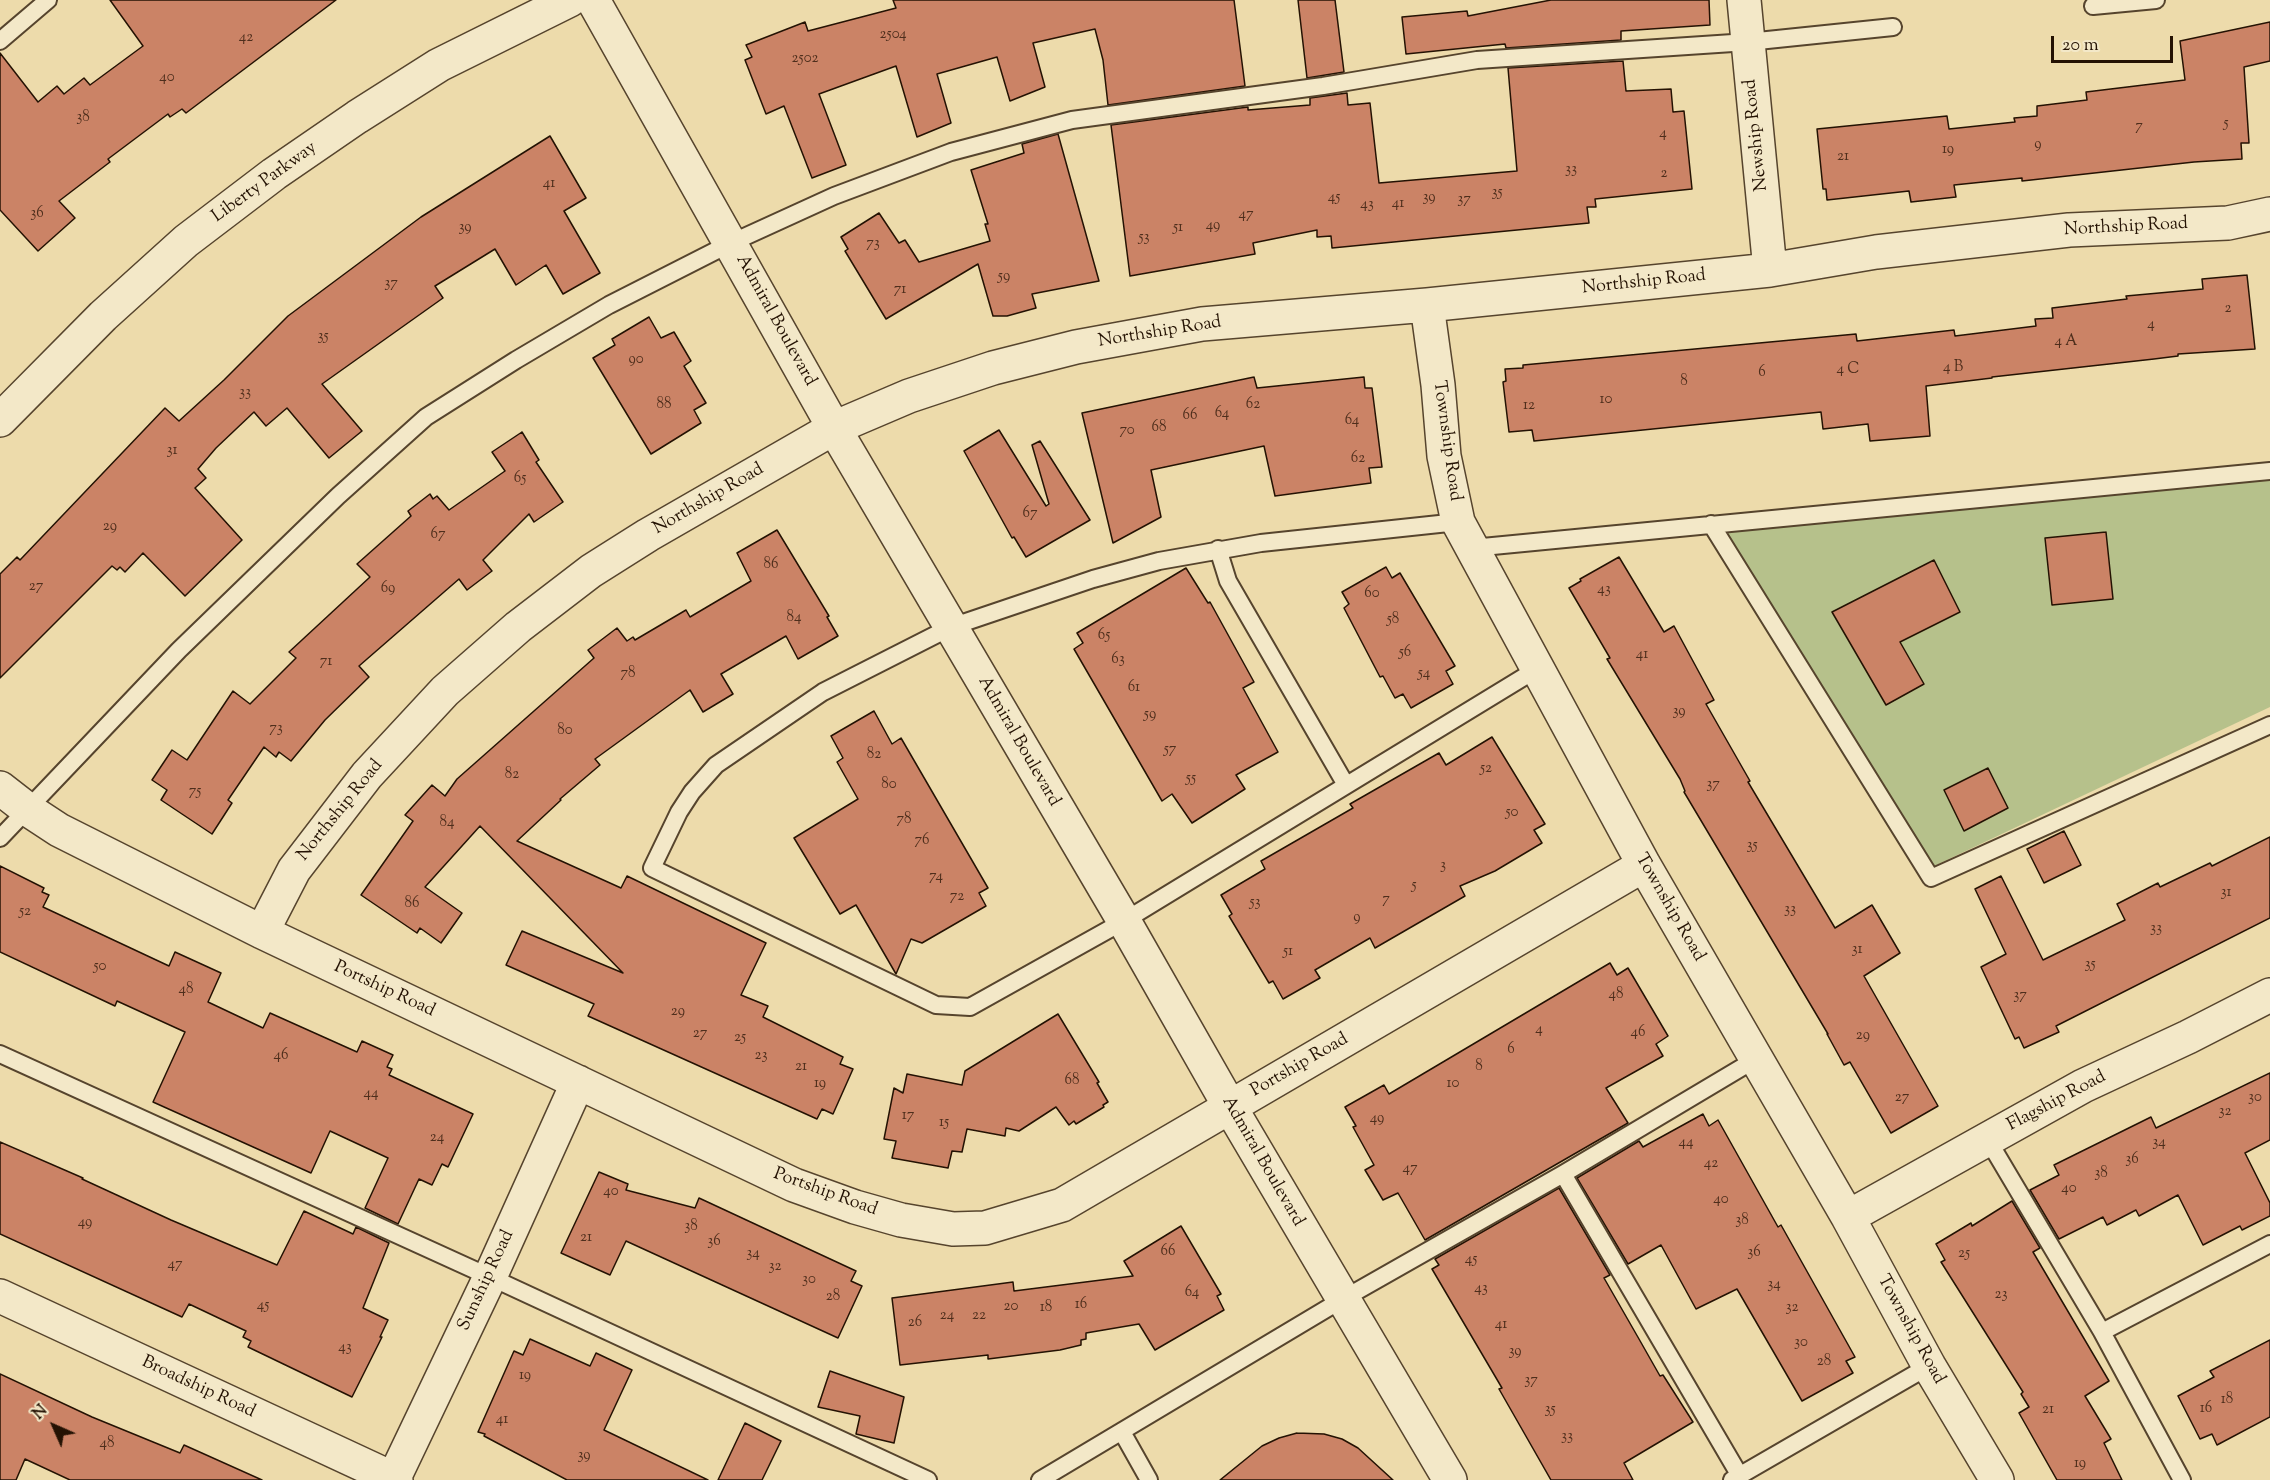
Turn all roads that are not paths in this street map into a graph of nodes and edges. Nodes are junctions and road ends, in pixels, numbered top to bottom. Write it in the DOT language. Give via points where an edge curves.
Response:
graph roads {
  1 [pos="48,0"];
  2 [pos="570,0"];
  3 [pos="593,0"];
  4 [pos="1744,0"];
  5 [pos="2156,0"];
  6 [pos="2093,6"];
  7 [pos="1893,27"];
  8 [pos="0,41"];
  9 [pos="1748,42"];
  10 [pos="2270,214"];
  11 [pos="731,243"];
  12 [pos="1770,270"];
  13 [pos="1427,305"];
  14 [pos="0,420"];
  15 [pos="834,428"];
  16 [pos="2270,471"];
  17 [pos="1711,525"];
  18 [pos="1465,535"];
  19 [pos="1218,549"];
  20 [pos="951,627"];
  21 [pos="1537,669"];
  22 [pos="2270,725"];
  23 [pos="1346,785"];
  24 [pos="0,788"];
  25 [pos="27,810"];
  26 [pos="0,838"];
  27 [pos="1644,865"];
  28 [pos="1124,921"];
  29 [pos="262,932"];
  30 [pos="2270,995"];
  31 [pos="0,1054"];
  32 [pos="1756,1059"];
  33 [pos="578,1082"];
  34 [pos="1230,1107"];
  35 [pos="1988,1140"];
  36 [pos="1563,1174"];
  37 [pos="1848,1217"];
  38 [pos="2270,1244"];
  39 [pos="490,1276"];
  40 [pos="0,1296"];
  41 [pos="1343,1299"];
  42 [pos="2102,1332"];
  43 [pos="1929,1366"];
  44 [pos="1122,1432"];
  45 [pos="1736,1478"];
  46 [pos="394,1480"];
  47 [pos="928,1480"];
  48 [pos="1040,1480"];
  49 [pos="1149,1480"];
  50 [pos="1450,1480"];
  51 [pos="1997,1480"];
  52 [pos="2182,1480"];
  1 -- 8 [label="lane"];
  2 -- 14 [label="street, Liberty Parkway" via="439,65 274,174 177,249 103,316"];
  3 -- 11 [label="street, Admiral Boulevard"];
  4 -- 9 [label="street, Newship Road"];
  5 -- 6 [label="lane"];
  7 -- 9 [label="lane"];
  9 -- 11 [label="lane" via="1477,60 1072,120 951,152 834,196"];
  9 -- 12 [label="street, Newship Road"];
  10 -- 12 [label="street, Northship Road" via="2228,223 2069,230 1876,252"];
  11 -- 15 [label="street, Admiral Boulevard"];
  11 -- 25 [label="lane" via="609,305 426,417 179,650"];
  12 -- 13 [label="street, Northship Road"];
  13 -- 15 [label="street, Northship Road" via="1202,324 1076,347 993,368 909,396"];
  13 -- 18 [label="street, Township Road" via="1444,456"];
  15 -- 20 [label="street, Admiral Boulevard"];
  15 -- 29 [label="street, Northship Road" via="591,571 518,627 445,691 367,775 294,870"];
  16 -- 17 [label="lane"];
  17 -- 18 [label="lane"];
  17 -- 22 [label="lane" via="1931,878"];
  18 -- 19 [label="lane"];
  18 -- 21 [label="street, Township Road"];
  19 -- 20 [label="lane" via="1093,579"];
  19 -- 23 [label="lane" via="1228,581"];
  20 -- 28 [label="street, Admiral Boulevard"];
  20 -- 28 [label="lane" via="823,692 716,765 679,812 652,868 936,1005 970,1007"];
  21 -- 23 [label="lane"];
  21 -- 27 [label="street, Township Road"];
  23 -- 28 [label="lane"];
  24 -- 25 [label="street, Portship Road"];
  25 -- 26 [label="lane"];
  25 -- 29 [label="street, Portship Road" via="59,830"];
  27 -- 32 [label="street, Township Road"];
  27 -- 34 [label="street, Portship Road"];
  28 -- 34 [label="street, Admiral Boulevard"];
  29 -- 33 [label="street, Portship Road"];
  30 -- 35 [label="street, Flagship Road" via="2083,1086"];
  31 -- 39 [label="lane"];
  32 -- 36 [label="lane"];
  32 -- 37 [label="street, Township Road"];
  33 -- 34 [label="street, Portship Road" via="794,1185 901,1220 953,1229 985,1228 1062,1205"];
  33 -- 39 [label="street, Sunship Road"];
  34 -- 41 [label="street, Admiral Boulevard"];
  35 -- 37 [label="street, Flagship Road"];
  35 -- 42 [label="lane"];
  36 -- 41 [label="lane"];
  36 -- 45 [label="lane"];
  37 -- 43 [label="street, Township Road"];
  38 -- 42 [label="lane"];
  39 -- 46 [label="street, Sunship Road"];
  39 -- 47 [label="lane"];
  40 -- 46 [label="street, Broadship Road"];
  41 -- 44 [label="lane"];
  41 -- 50 [label="street, Admiral Boulevard"];
  42 -- 52 [label="lane"];
  43 -- 45 [label="lane"];
  43 -- 51 [label="street, Township Road"];
  44 -- 48 [label="lane"];
  44 -- 49 [label="lane"];
}
